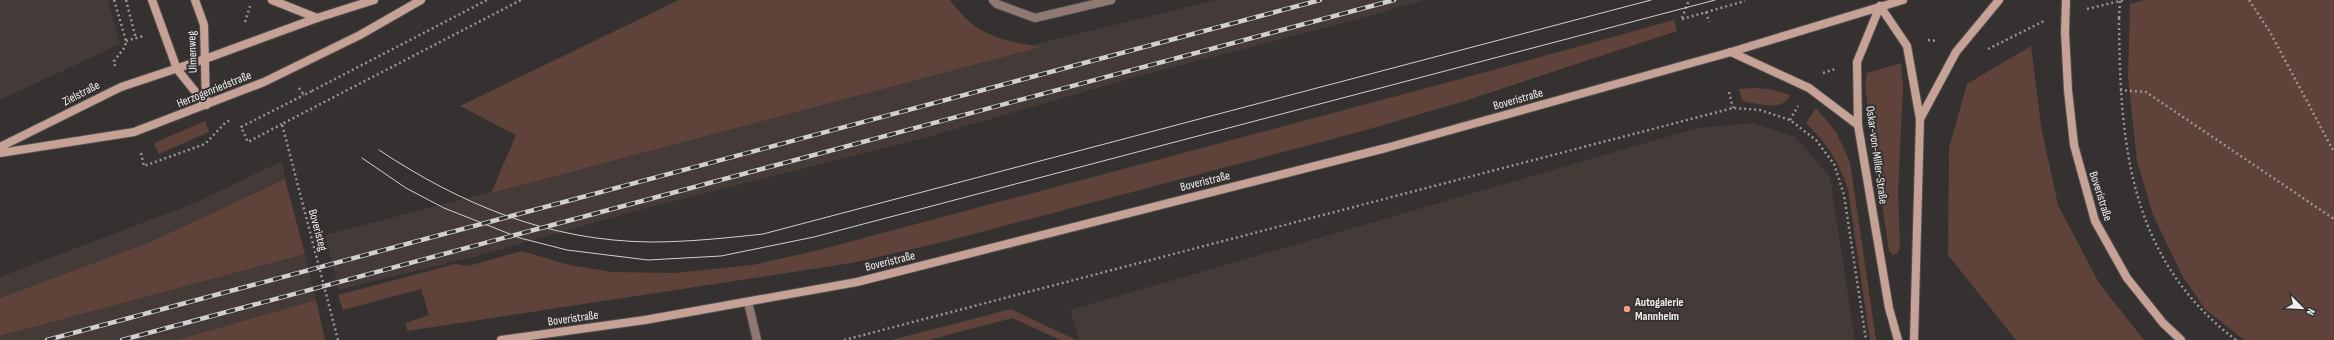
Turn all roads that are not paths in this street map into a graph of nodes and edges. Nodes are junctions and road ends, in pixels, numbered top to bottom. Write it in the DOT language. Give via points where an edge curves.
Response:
graph roads {
  1 [pos="152,0"];
  2 [pos="194,0"];
  3 [pos="272,0"];
  4 [pos="374,0"];
  5 [pos="421,0"];
  6 [pos="993,0"];
  7 [pos="1111,0"];
  8 [pos="1904,0"];
  9 [pos="1999,0"];
  10 [pos="2066,0"];
  11 [pos="1880,6"];
  12 [pos="316,18"];
  13 [pos="1731,52"];
  14 [pos="205,59"];
  15 [pos="176,69"];
  16 [pos="206,105"];
  17 [pos="1920,119"];
  18 [pos="1858,125"];
  19 [pos="0,147"];
  20 [pos="0,154"];
  21 [pos="748,302"];
  22 [pos="501,340"];
  23 [pos="757,340"];
  24 [pos="1898,340"];
  25 [pos="1914,340"];
  26 [pos="2181,340"];
  1 -- 15 [label="main road, Ulmenweg"];
  2 -- 14 [label="main road, Ulmenweg" via="204,25"];
  3 -- 12 [label="main road"];
  4 -- 12 [label="main road"];
  5 -- 16 [label="main road, Herzogenriedstraße" via="360,36 264,82"];
  6 -- 7 [label="lane" via="997,4 1035,18"];
  8 -- 11 [label="main road, Boveristraße"];
  9 -- 17 [label="main road" via="1956,52"];
  10 -- 26 [label="main road, Boveristraße, bridge" via="2068,90 2074,146 2095,221 2126,278 2163,323"];
  11 -- 13 [label="main road, Boveristraße"];
  11 -- 17 [label="main road" via="1908,46"];
  11 -- 18 [label="main road, Oskar-von-Miller-Straße" via="1857,62"];
  12 -- 14 [label="main road"];
  13 -- 18 [label="main road" via="1809,88"];
  13 -- 21 [label="main road, Boveristraße" via="1371,152 857,282"];
  14 -- 15 [label="main road"];
  14 -- 16 [label="main road, Ulmenweg"];
  15 -- 16 [label="main road, Ulmenweg"];
  15 -- 19 [label="main road, Zielstraße" via="121,87"];
  16 -- 20 [label="main road, Herzogenriedstraße" via="134,132"];
  17 -- 25 [label="main road"];
  18 -- 24 [label="main road, Oskar-von-Miller-Straße" via="1889,308"];
  21 -- 22 [label="main road, Boveristraße" via="645,320"];
  21 -- 23 [label="lane"];
}
